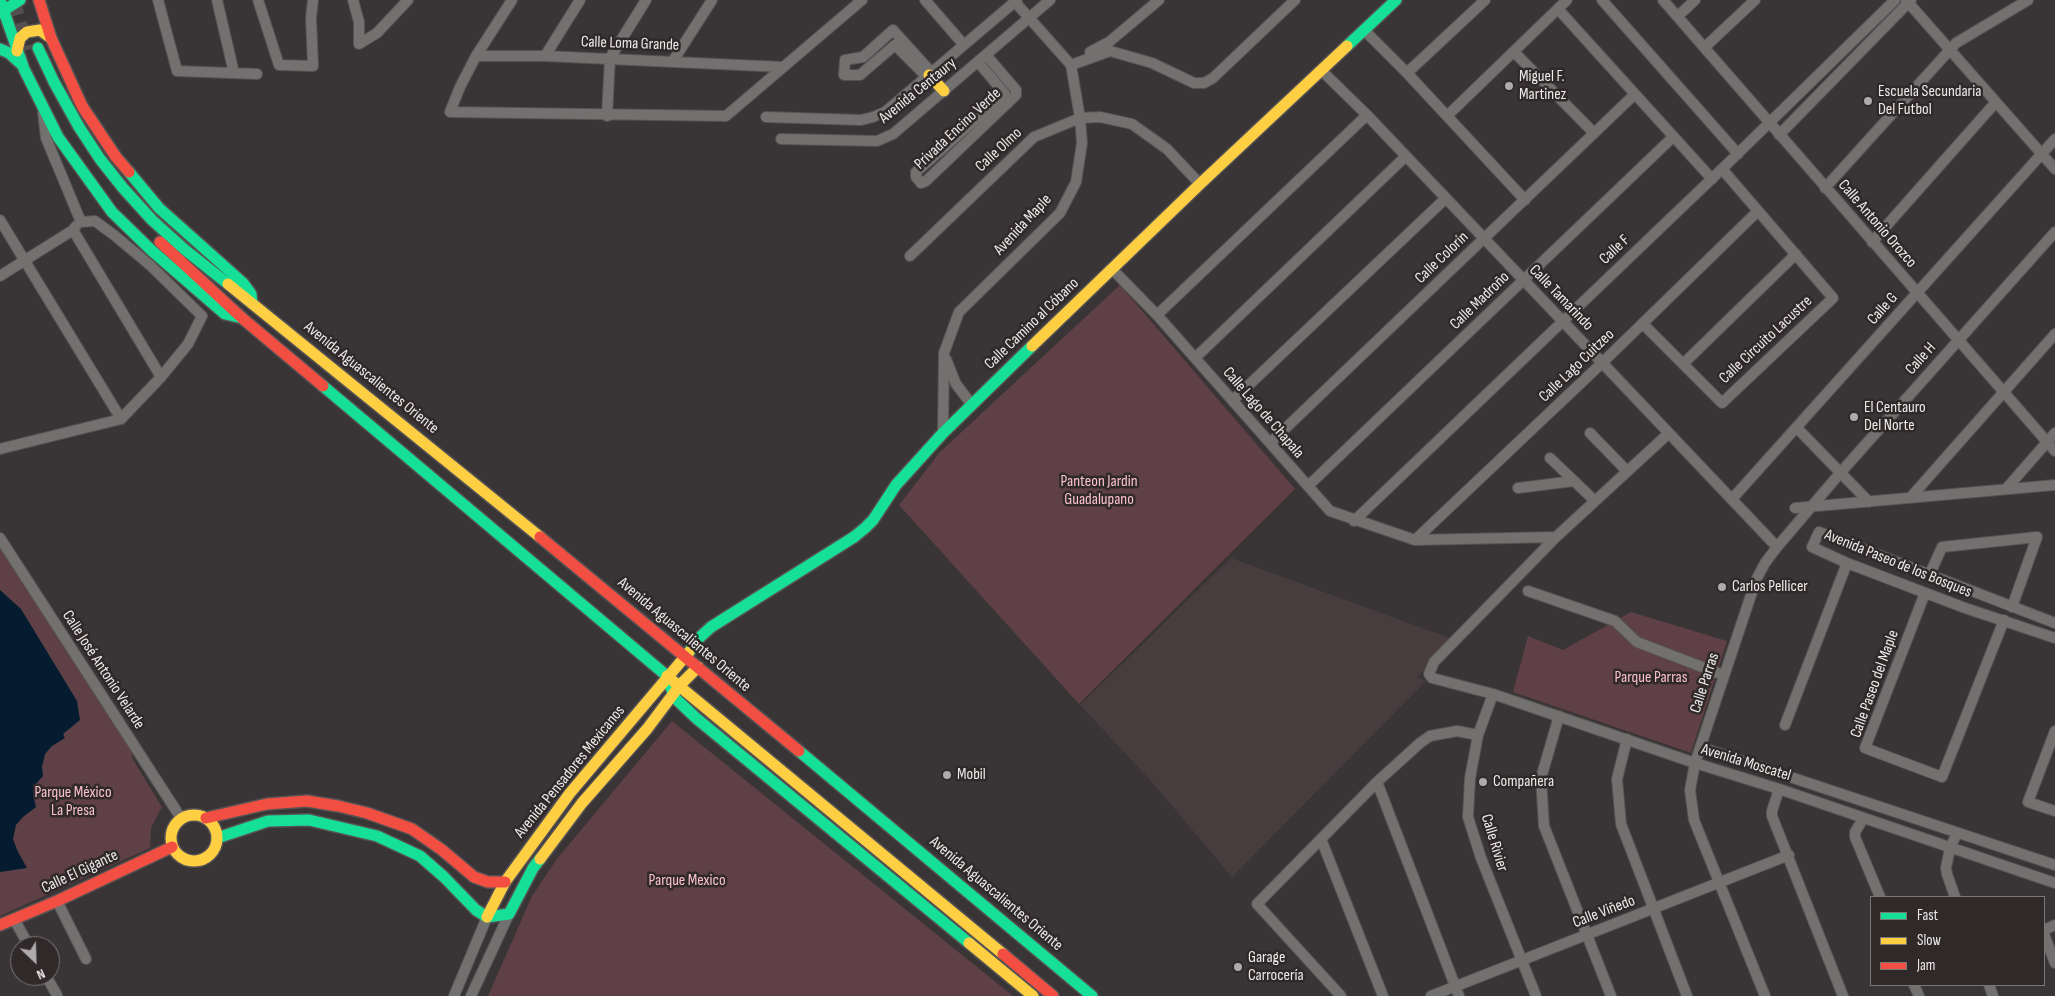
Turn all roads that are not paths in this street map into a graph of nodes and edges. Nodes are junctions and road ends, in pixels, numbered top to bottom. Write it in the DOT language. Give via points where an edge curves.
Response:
graph roads {
  1 [pos="20,0"];
  2 [pos="39,0"];
  3 [pos="158,0"];
  4 [pos="217,0"];
  5 [pos="258,0"];
  6 [pos="313,0"];
  7 [pos="353,0"];
  8 [pos="408,0"];
  9 [pos="512,0"];
  10 [pos="580,0"];
  11 [pos="646,0"];
  12 [pos="712,0"];
  13 [pos="862,0"];
  14 [pos="925,0"];
  15 [pos="1050,0"];
  16 [pos="1158,0"];
  17 [pos="1295,0"];
  18 [pos="1396,0"];
  19 [pos="1485,0"];
  20 [pos="1568,0"];
  21 [pos="1602,0"];
  22 [pos="1663,0"];
  23 [pos="1695,0"];
  24 [pos="1755,0"];
  25 [pos="1895,0"];
  26 [pos="2028,0"];
  27 [pos="1016,1"];
  28 [pos="1908,1"];
  29 [pos="1,7"];
  30 [pos="1558,9"];
  31 [pos="1678,16"];
  32 [pos="1029,18"];
  33 [pos="1364,30"];
  34 [pos="51,38"];
  35 [pos="964,45"];
  36 [pos="1953,46"];
  37 [pos="1109,47"];
  38 [pos="1705,47"];
  39 [pos="0,49"];
  40 [pos="27,50"];
  41 [pos="1514,52"];
  42 [pos="476,56"];
  43 [pos="546,56"];
  44 [pos="610,58"];
  45 [pos="982,58"];
  46 [pos="673,61"];
  47 [pos="1070,63"];
  48 [pos="782,67"];
  49 [pos="24,69"];
  50 [pos="1322,71"];
  51 [pos="234,73"];
  52 [pos="1407,73"];
  53 [pos="256,74"];
  54 [pos="929,75"];
  55 [pos="944,91"];
  56 [pos="1635,94"];
  57 [pos="1996,102"];
  58 [pos="42,108"];
  59 [pos="1367,115"];
  60 [pos="607,116"];
  61 [pos="1447,116"];
  62 [pos="766,117"];
  63 [pos="1080,118"];
  64 [pos="1770,124"];
  65 [pos="1594,133"];
  66 [pos="1779,135"];
  67 [pos="1673,137"];
  68 [pos="2055,139"];
  69 [pos="781,140"];
  70 [pos="1738,154"];
  71 [pos="2042,154"];
  72 [pos="1405,157"];
  73 [pos="1722,169"];
  74 [pos="2055,169"];
  75 [pos="1712,179"];
  76 [pos="1200,184"];
  77 [pos="1824,188"];
  78 [pos="1445,199"];
  79 [pos="1525,200"];
  80 [pos="1758,211"];
  81 [pos="0,220"];
  82 [pos="81,222"];
  83 [pos="73,230"];
  84 [pos="2055,232"];
  85 [pos="1483,240"];
  86 [pos="1872,242"];
  87 [pos="1796,254"];
  88 [pos="910,256"];
  89 [pos="25,260"];
  90 [pos="1112,269"];
  91 [pos="0,276"];
  92 [pos="1523,281"];
  93 [pos="1918,293"];
  94 [pos="252,303"];
  95 [pos="1157,315"];
  96 [pos="242,318"];
  97 [pos="1562,320"];
  98 [pos="1643,324"];
  99 [pos="2055,334"];
  100 [pos="1958,340"];
  101 [pos="944,353"];
  102 [pos="1196,358"];
  103 [pos="1602,363"];
  104 [pos="1683,364"];
  105 [pos="161,377"];
  106 [pos="2003,392"];
  107 [pos="1233,400"];
  108 [pos="972,405"];
  109 [pos="121,419"];
  110 [pos="1797,428"];
  111 [pos="1590,432"];
  112 [pos="943,433"];
  113 [pos="1669,433"];
  114 [pos="2055,433"];
  115 [pos="2047,442"];
  116 [pos="1270,443"];
  117 [pos="0,450"];
  118 [pos="2055,451"];
  119 [pos="1550,458"];
  120 [pos="1627,472"];
  121 [pos="1841,472"];
  122 [pos="1574,480"];
  123 [pos="2055,484"];
  124 [pos="1308,486"];
  125 [pos="1518,488"];
  126 [pos="2006,489"];
  127 [pos="1910,498"];
  128 [pos="1732,499"];
  129 [pos="1595,501"];
  130 [pos="1869,502"];
  131 [pos="1812,507"];
  132 [pos="1795,508"];
  133 [pos="1354,521"];
  134 [pos="0,538"];
  135 [pos="1556,538"];
  136 [pos="1415,540"];
  137 [pos="1777,548"];
  138 [pos="1847,563"];
  139 [pos="1929,576"];
  140 [pos="1528,590"];
  141 [pos="1971,592"];
  142 [pos="1925,593"];
  143 [pos="2012,607"];
  144 [pos="1965,608"];
  145 [pos="2004,620"];
  146 [pos="2055,623"];
  147 [pos="2055,638"];
  148 [pos="685,657"];
  149 [pos="698,667"];
  150 [pos="1723,675"];
  151 [pos="668,676"];
  152 [pos="676,690"];
  153 [pos="1493,694"];
  154 [pos="1559,716"];
  155 [pos="696,718"];
  156 [pos="655,719"];
  157 [pos="1785,725"];
  158 [pos="2055,731"];
  159 [pos="1478,735"];
  160 [pos="1627,739"];
  161 [pos="1700,747"];
  162 [pos="1695,763"];
  163 [pos="1377,782"];
  164 [pos="1780,789"];
  165 [pos="791,795"];
  166 [pos="813,796"];
  167 [pos="2055,810"];
  168 [pos="180,818"];
  169 [pos="206,818"];
  170 [pos="1863,819"];
  171 [pos="1956,833"];
  172 [pos="217,838"];
  173 [pos="1321,839"];
  174 [pos="172,847"];
  175 [pos="1950,848"];
  176 [pos="1788,856"];
  177 [pos="2055,865"];
  178 [pos="505,882"];
  179 [pos="1720,882"];
  180 [pos="2055,883"];
  181 [pos="1880,896"];
  182 [pos="1955,896"];
  183 [pos="57,901"];
  184 [pos="1653,909"];
  185 [pos="509,914"];
  186 [pos="487,917"];
  187 [pos="14,920"];
  188 [pos="0,925"];
  189 [pos="481,935"];
  190 [pos="1586,935"];
  191 [pos="24,936"];
  192 [pos="2045,937"];
  193 [pos="496,939"];
  194 [pos="86,959"];
  195 [pos="1521,960"];
  196 [pos="2055,963"];
  197 [pos="1053,983"];
  198 [pos="1457,991"];
  199 [pos="454,996"];
  200 [pos="471,996"];
  201 [pos="1033,996"];
  202 [pos="1092,996"];
  203 [pos="1341,996"];
  204 [pos="1383,996"];
  205 [pos="1430,996"];
  206 [pos="1536,996"];
  207 [pos="1610,996"];
  208 [pos="1687,996"];
  209 [pos="1765,996"];
  210 [pos="1843,996"];
  1 -- 29 [label="main road"];
  2 -- 34 [label="main road, Avenida Aguascalientes Oriente"];
  3 -- 51 [label="street" via="177,71"];
  4 -- 51 [label="street"];
  5 -- 6 [label="street" via="280,65 313,66"];
  7 -- 8 [label="street" via="359,22 359,44 378,33"];
  9 -- 42 [label="street"];
  10 -- 43 [label="street"];
  11 -- 44 [label="street"];
  12 -- 46 [label="street"];
  13 -- 48 [label="street"];
  14 -- 35 [label="street"];
  15 -- 32 [label="street, Avenida Centaury"];
  16 -- 37 [label="street"];
  17 -- 37 [label="street" via="1204,84 1194,83"];
  18 -- 33 [label="main road, Calle Camino al Cóbano"];
  19 -- 52 [label="street"];
  20 -- 30 [label="street"];
  21 -- 70 [label="street"];
  22 -- 31 [label="street, Calle Antonio Orozco"];
  23 -- 31 [label="street"];
  24 -- 38 [label="street"];
  25 -- 64 [label="street, Calle F"];
  26 -- 36 [label="street"];
  27 -- 32 [label="street"];
  27 -- 35 [label="street, Avenida Centaury"];
  28 -- 36 [label="street"];
  28 -- 66 [label="street"];
  29 -- 40 [label="main road, Avenida Aguascalientes Oriente"];
  30 -- 41 [label="street"];
  30 -- 56 [label="street"];
  31 -- 38 [label="street, Calle Antonio Orozco"];
  32 -- 45 [label="street, Avenida Centaury"];
  32 -- 47 [label="street"];
  33 -- 50 [label="main road, Calle Camino al Cóbano"];
  33 -- 52 [label="street"];
  34 -- 40 [label="main road" via="40,30 31,30 20,38"];
  34 -- 94 [label="main road, Avenida Aguascalientes Oriente" via="82,106 116,157 159,208 243,283 251,294"];
  35 -- 54 [label="street, Avenida Centaury"];
  36 -- 57 [label="street"];
  36 -- 77 [label="street"];
  37 -- 47 [label="street"];
  38 -- 64 [label="street, Calle Antonio Orozco"];
  39 -- 49 [label="main road" via="15,58"];
  40 -- 49 [label="main road, Avenida Aguascalientes Oriente"];
  40 -- 94 [label="main road, Avenida Aguascalientes Oriente" via="54,82 79,127 123,188 177,243"];
  40 -- 96 [label="main road, Avenida Aguascalientes Oriente" via="67,127 113,194 139,223"];
  41 -- 61 [label="street"];
  41 -- 65 [label="street"];
  42 -- 43 [label="street, Calle Loma Grande"];
  42 -- 60 [label="street" via="450,112"];
  43 -- 44 [label="street, Calle Loma Grande"];
  44 -- 46 [label="street, Calle Loma Grande"];
  44 -- 60 [label="street"];
  45 -- 45 [label="street, Privada Encino Verde" via="1005,94 916,172 921,183 926,182 1016,95 1016,90"];
  45 -- 55 [label="street, Avenida Centaury"];
  46 -- 48 [label="street, Calle Loma Grande"];
  47 -- 63 [label="street, Avenida Maple"];
  48 -- 60 [label="street" via="726,116"];
  49 -- 58 [label="main road, Avenida Aguascalientes Oriente"];
  50 -- 59 [label="street, Calle Tamarindo"];
  50 -- 76 [label="main road, Calle Camino al Cóbano"];
  51 -- 53 [label="street"];
  52 -- 61 [label="street"];
  54 -- 54 [label="street" via="893,30 862,57 845,60 844,75 860,75 895,45"];
  54 -- 55 [label="main road"];
  54 -- 62 [label="street, Avenida Centaury" via="885,112 873,117 861,120"];
  55 -- 69 [label="street, Avenida Centaury" via="893,134 877,141"];
  56 -- 65 [label="street, Calle Colorín"];
  56 -- 67 [label="street"];
  57 -- 71 [label="street"];
  57 -- 86 [label="street"];
  58 -- 82 [label="street" via="46,138"];
  58 -- 96 [label="main road, Avenida Aguascalientes Oriente" via="72,160 112,212 225,314"];
  59 -- 72 [label="street, Calle Tamarindo"];
  59 -- 95 [label="street"];
  61 -- 79 [label="street"];
  63 -- 76 [label="street, Calle Olmo" via="1100,117 1132,124 1167,149"];
  63 -- 88 [label="street, Calle Olmo" via="1034,137"];
  63 -- 101 [label="street, Avenida Maple" via="1082,143 1076,182 1060,213 959,312"];
  64 -- 66 [label="street, Calle Antonio Orozco"];
  64 -- 70 [label="street, Calle F"];
  65 -- 79 [label="street, Calle Colorín"];
  66 -- 77 [label="street, Calle Antonio Orozco"];
  67 -- 75 [label="street"];
  67 -- 92 [label="street, Calle Madroño"];
  68 -- 71 [label="street, Calle G"];
  70 -- 73 [label="street, Calle F"];
  71 -- 74 [label="street"];
  71 -- 93 [label="street, Calle G"];
  72 -- 78 [label="street, Calle Tamarindo"];
  72 -- 102 [label="street"];
  73 -- 75 [label="street, Calle F"];
  73 -- 80 [label="street, Calle Circuito Lacustre"];
  75 -- 97 [label="street, Calle F"];
  76 -- 90 [label="main road, Calle Camino al Cóbano"];
  77 -- 86 [label="street, Calle Antonio Orozco"];
  78 -- 85 [label="street, Calle Tamarindo"];
  78 -- 107 [label="street"];
  79 -- 85 [label="street, Calle Colorín"];
  80 -- 87 [label="street, Calle Circuito Lacustre"];
  80 -- 98 [label="street, Calle Lago Cuitzeo"];
  81 -- 89 [label="street"];
  82 -- 83 [label="street"];
  82 -- 105 [label="street" via="95,220 151,266 202,316 188,344"];
  83 -- 89 [label="street"];
  83 -- 105 [label="street"];
  84 -- 100 [label="street, Calle H"];
  85 -- 92 [label="street, Calle Tamarindo"];
  85 -- 116 [label="street, Calle Colorín"];
  86 -- 93 [label="street, Calle Antonio Orozco"];
  87 -- 104 [label="street"];
  87 -- 104 [label="street, Calle Circuito Lacustre" via="1833,298 1722,403"];
  89 -- 91 [label="street"];
  89 -- 109 [label="street"];
  90 -- 95 [label="street, Calle Lago de Chapala"];
  90 -- 108 [label="main road, Calle Camino al Cóbano"];
  92 -- 97 [label="street, Calle Tamarindo"];
  92 -- 124 [label="street, Calle Madroño"];
  93 -- 100 [label="street, Calle Antonio Orozco"];
  93 -- 110 [label="street, Calle G"];
  94 -- 148 [label="main road, Avenida Aguascalientes Oriente"];
  95 -- 102 [label="street, Calle Lago de Chapala"];
  96 -- 151 [label="main road, Avenida Aguascalientes Oriente"];
  97 -- 103 [label="street, Calle Tamarindo"];
  97 -- 133 [label="street, Calle F"];
  98 -- 103 [label="street, Calle Lago Cuitzeo"];
  98 -- 104 [label="street, Calle Circuito Lacustre"];
  99 -- 106 [label="street"];
  100 -- 106 [label="street, Calle Antonio Orozco"];
  100 -- 121 [label="street, Calle H"];
  101 -- 108 [label="street" via="956,384"];
  101 -- 112 [label="street, Avenida Maple"];
  102 -- 107 [label="street, Calle Lago de Chapala"];
  103 -- 113 [label="street, Calle Tamarindo"];
  103 -- 136 [label="street, Calle Lago Cuitzeo"];
  105 -- 109 [label="street"];
  106 -- 115 [label="street, Calle Antonio Orozco"];
  106 -- 127 [label="street"];
  107 -- 116 [label="street, Calle Lago de Chapala"];
  108 -- 112 [label="main road, Calle Camino al Cóbano"];
  109 -- 117 [label="street"];
  110 -- 121 [label="street"];
  110 -- 128 [label="street, Calle G"];
  111 -- 120 [label="street"];
  112 -- 148 [label="main road, Calle Camino al Cóbano" via="896,485 873,520 854,538 711,627"];
  113 -- 120 [label="street"];
  113 -- 128 [label="street, Calle Tamarindo"];
  114 -- 115 [label="street"];
  115 -- 118 [label="street, Calle Antonio Orozco"];
  115 -- 126 [label="street"];
  116 -- 124 [label="street, Calle Lago de Chapala"];
  119 -- 122 [label="street"];
  120 -- 129 [label="street"];
  121 -- 130 [label="street"];
  121 -- 131 [label="street, Calle H"];
  122 -- 125 [label="street"];
  122 -- 129 [label="street"];
  123 -- 126 [label="street"];
  124 -- 133 [label="street, Calle Lago de Chapala" via="1330,511"];
  126 -- 127 [label="street"];
  127 -- 130 [label="street"];
  128 -- 137 [label="street, Calle Tamarindo"];
  129 -- 135 [label="street"];
  130 -- 131 [label="street"];
  131 -- 132 [label="street"];
  131 -- 137 [label="street, Calle Parras"];
  133 -- 136 [label="street, Calle Lago de Chapala"];
  134 -- 168 [label="street, Calle José Antonio Velarde"];
  135 -- 136 [label="street, Calle Lago de Chapala"];
  135 -- 153 [label="street, Avenida Moscatel" via="1434,662 1429,674 1432,678"];
  137 -- 150 [label="street, Calle Parras" via="1756,580"];
  138 -- 139 [label="street, Avenida Paseo de los Bosques" via="1812,547 1819,532"];
  138 -- 142 [label="street, Avenida Paseo de los Bosques"];
  138 -- 157 [label="street"];
  139 -- 141 [label="street, Avenida Paseo de los Bosques"];
  139 -- 143 [label="street" via="1942,547 2037,537"];
  140 -- 150 [label="street" via="1615,620 1637,642"];
  141 -- 143 [label="street, Avenida Paseo de los Bosques"];
  141 -- 144 [label="street"];
  142 -- 144 [label="street, Avenida Paseo de los Bosques"];
  142 -- 145 [label="street, Calle Paseo del Maple" via="1865,749 1942,777"];
  143 -- 146 [label="street, Avenida Paseo de los Bosques"];
  144 -- 145 [label="street, Avenida Paseo de los Bosques"];
  145 -- 147 [label="street, Avenida Paseo de los Bosques"];
  148 -- 149 [label="main road, Avenida Aguascalientes Oriente"];
  148 -- 151 [label="main road, Avenida Pensadores Mexicanos"];
  149 -- 152 [label="main road, Avenida Pensadores Mexicanos"];
  149 -- 197 [label="main road, Avenida Aguascalientes Oriente" via="934,862"];
  150 -- 161 [label="street, Calle Parras"];
  151 -- 152 [label="main road, Avenida Aguascalientes Oriente"];
  151 -- 178 [label="main road, Avenida Pensadores Mexicanos" via="570,793"];
  152 -- 155 [label="main road, Avenida Aguascalientes Oriente" via="680,704"];
  152 -- 156 [label="main road, Avenida Pensadores Mexicanos"];
  152 -- 166 [label="main road, Avenida Aguascalientes Oriente"];
  153 -- 154 [label="street, Avenida Moscatel"];
  153 -- 159 [label="street, Calle Rivier"];
  154 -- 160 [label="street, Avenida Moscatel"];
  154 -- 190 [label="street" via="1541,778 1544,826"];
  155 -- 156 [label="main road" via="675,712"];
  155 -- 165 [label="main road, Avenida Aguascalientes Oriente"];
  156 -- 185 [label="main road, Avenida Pensadores Mexicanos" via="582,803 533,868"];
  158 -- 167 [label="street" via="2028,802"];
  159 -- 163 [label="street" via="1457,731 1430,736"];
  159 -- 195 [label="street, Calle Rivier" via="1470,778 1468,817"];
  160 -- 162 [label="street, Avenida Moscatel"];
  160 -- 184 [label="street" via="1617,779 1621,824"];
  161 -- 162 [label="street, Calle Parras"];
  161 -- 171 [label="street, Avenida Moscatel"];
  162 -- 164 [label="street, Avenida Moscatel"];
  162 -- 179 [label="street, Calle Parras" via="1690,790 1694,820"];
  163 -- 173 [label="street"];
  163 -- 198 [label="street"];
  164 -- 170 [label="street, Avenida Moscatel"];
  164 -- 176 [label="street" via="1772,811"];
  165 -- 166 [label="main road"];
  165 -- 201 [label="main road, Avenida Aguascalientes Oriente"];
  166 -- 197 [label="main road, Avenida Aguascalientes Oriente"];
  168 -- 169 [label="main road" via="193,814"];
  168 -- 174 [label="main road" via="170,834"];
  169 -- 172 [label="main road" via="212,823"];
  169 -- 178 [label="main road" via="267,804 307,801 338,806 412,829 474,877 488,882"];
  170 -- 175 [label="street, Avenida Moscatel"];
  170 -- 181 [label="street" via="1856,827 1856,837"];
  171 -- 175 [label="street"];
  171 -- 177 [label="street, Avenida Moscatel"];
  172 -- 174 [label="main road" via="212,852 201,860 187,860"];
  172 -- 186 [label="main road" via="268,821 309,820 345,826 377,836 420,856"];
  173 -- 203 [label="street" via="1257,904"];
  173 -- 204 [label="street"];
  174 -- 183 [label="main road, Calle El Gigante"];
  175 -- 180 [label="street, Avenida Moscatel"];
  175 -- 182 [label="street" via="1947,874"];
  176 -- 179 [label="street, Calle Viñedo"];
  176 -- 210 [label="street"];
  178 -- 186 [label="main road, Avenida Pensadores Mexicanos"];
  179 -- 184 [label="street, Calle Viñedo"];
  179 -- 209 [label="street, Calle Parras"];
  183 -- 187 [label="main road, Calle El Gigante"];
  183 -- 194 [label="street"];
  184 -- 190 [label="street, Calle Viñedo"];
  184 -- 208 [label="street"];
  185 -- 186 [label="main road"];
  185 -- 193 [label="street, Avenida Pensadores Mexicanos"];
  186 -- 189 [label="street, Avenida Pensadores Mexicanos"];
  187 -- 188 [label="main road, Calle El Gigante"];
  187 -- 191 [label="street"];
  189 -- 193 [label="street"];
  189 -- 199 [label="street, Avenida Pensadores Mexicanos"];
  190 -- 195 [label="street, Calle Viñedo"];
  190 -- 207 [label="street"];
  192 -- 196 [label="street"];
  193 -- 200 [label="street, Avenida Pensadores Mexicanos"];
  195 -- 198 [label="street, Calle Viñedo"];
  195 -- 206 [label="street, Calle Rivier"];
  197 -- 202 [label="main road, Avenida Aguascalientes Oriente"];
  198 -- 205 [label="street, Calle Viñedo"];
}
